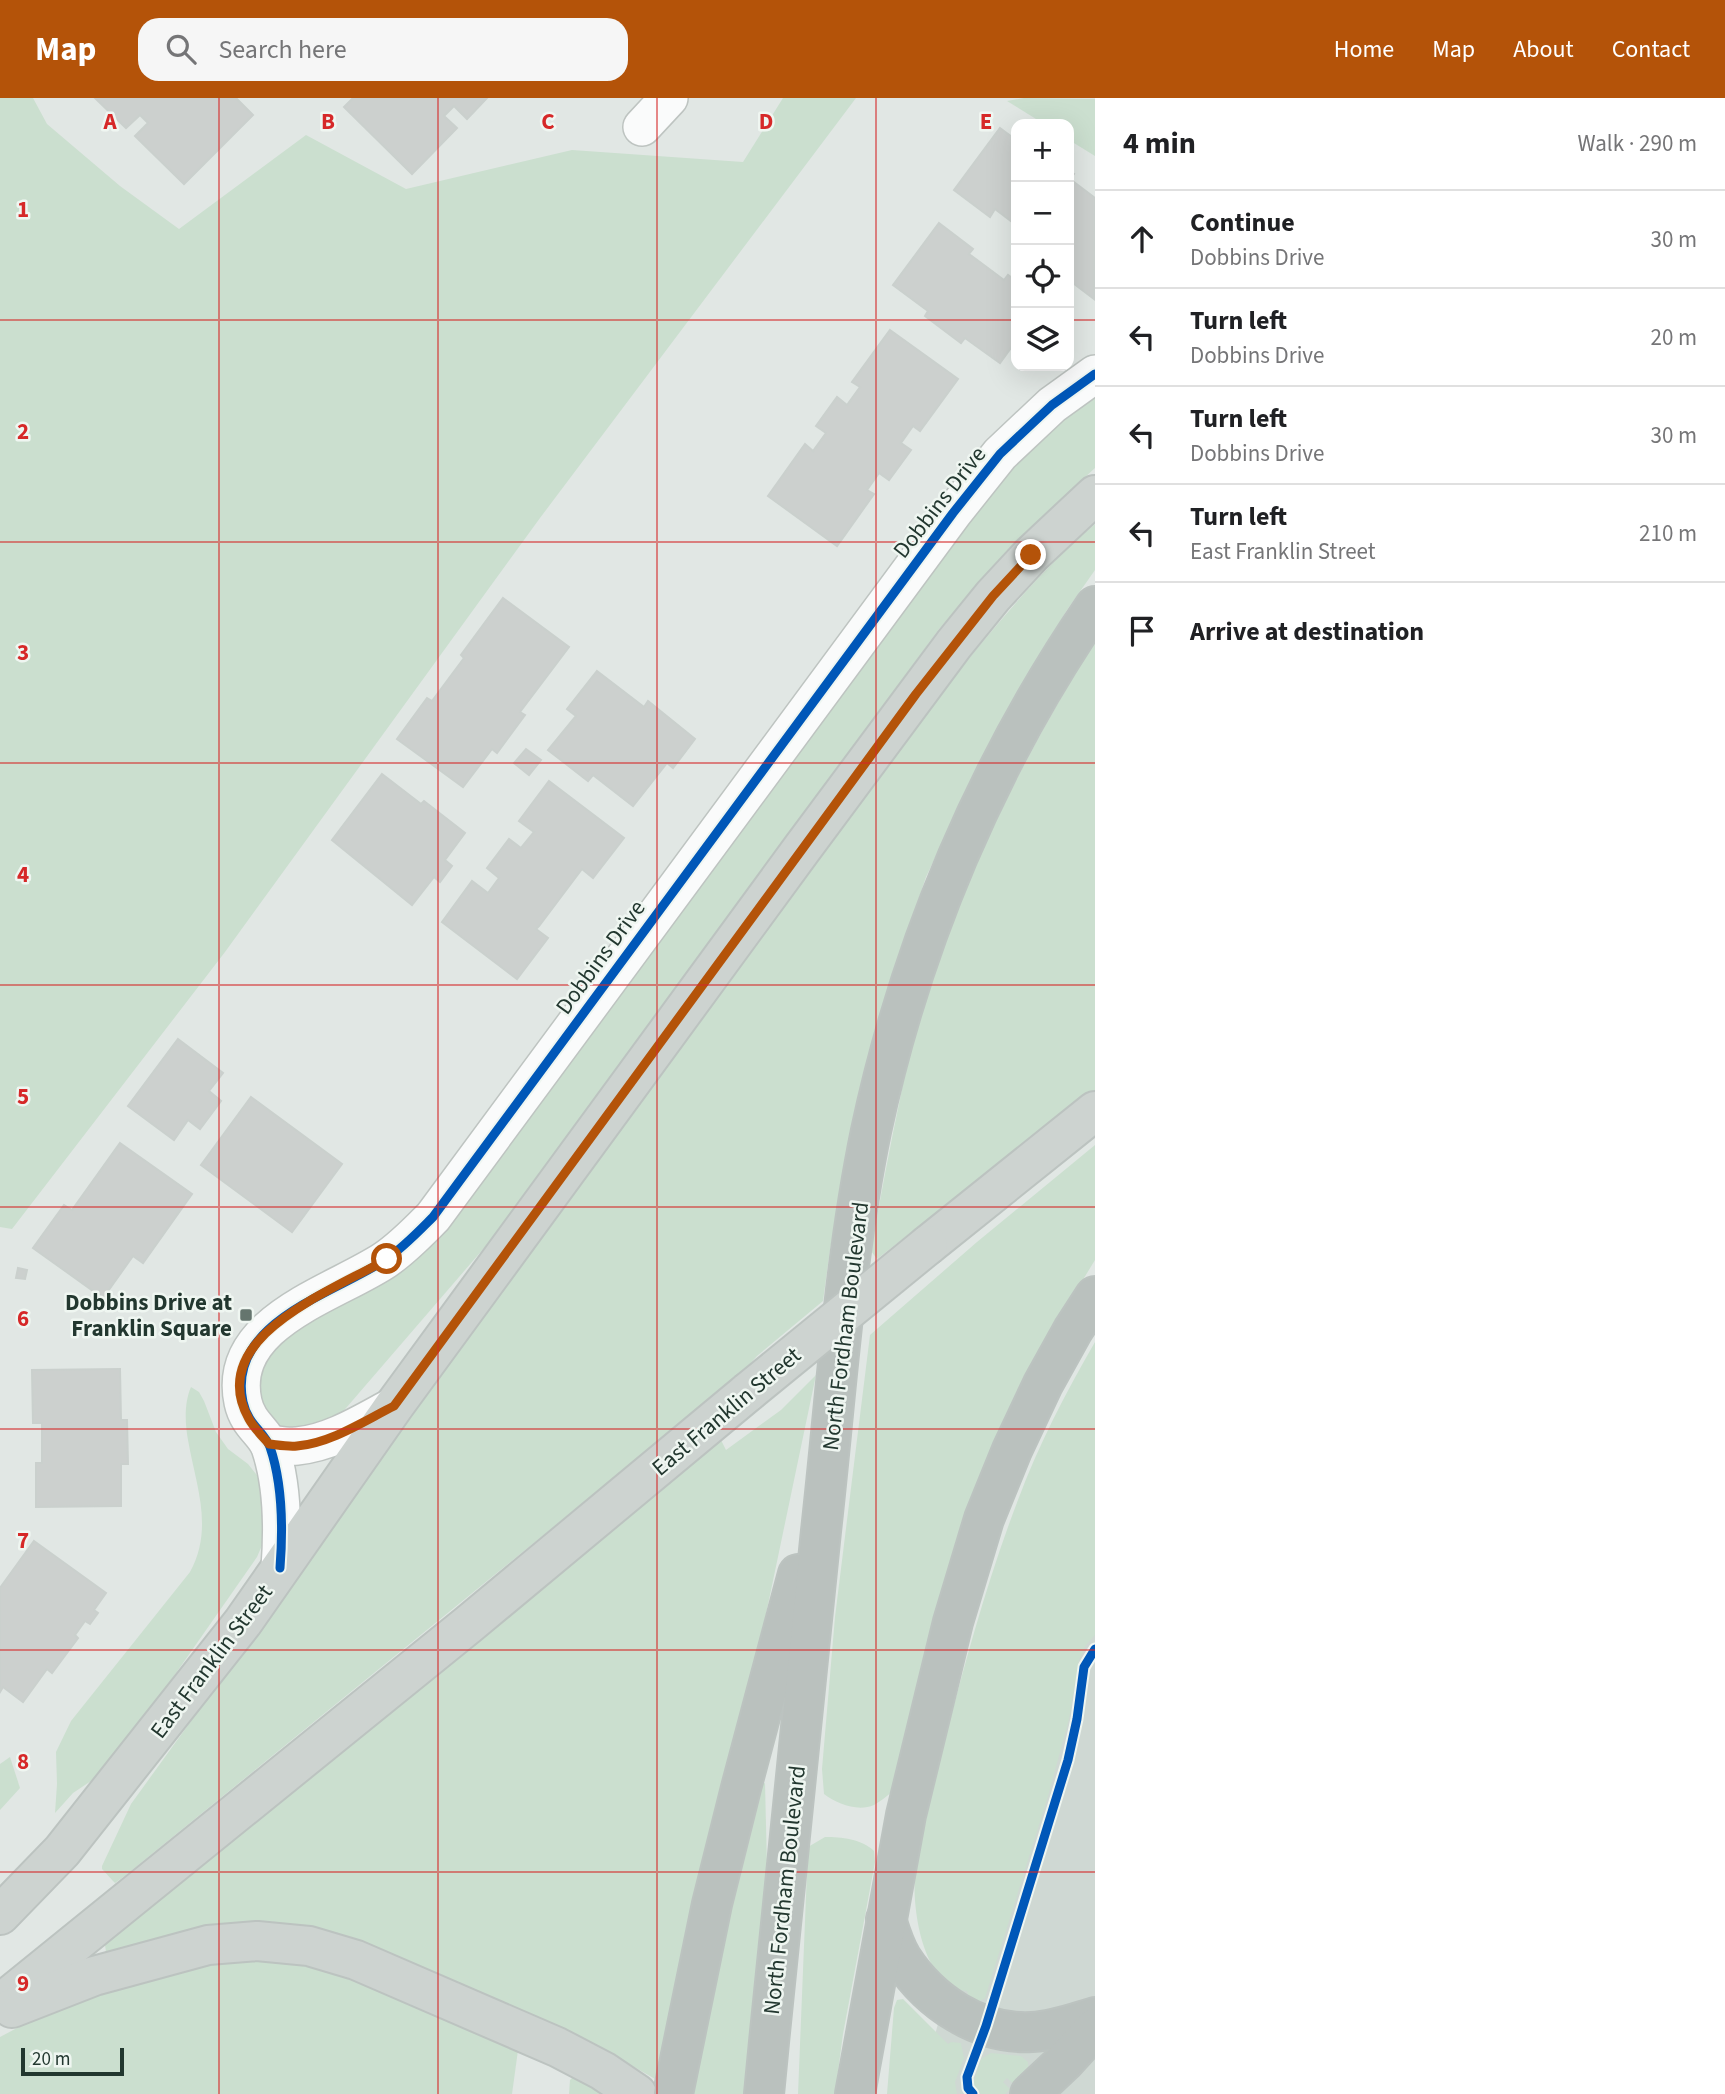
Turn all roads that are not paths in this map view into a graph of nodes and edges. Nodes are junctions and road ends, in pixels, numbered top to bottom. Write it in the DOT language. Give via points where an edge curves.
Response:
graph roads {
  1 [pos="669,98"];
  2 [pos="642,127"];
  3 [pos="1095,374"];
  4 [pos="1095,495"];
  5 [pos="1095,606"];
  6 [pos="1095,1111"];
  7 [pos="1095,1296"];
  8 [pos="394,1406"];
  9 [pos="269,1444"];
  10 [pos="829,1461"];
  11 [pos="280,1568"];
  12 [pos="0,1915"];
  13 [pos="886,1919"];
  14 [pos="0,2004"];
  15 [pos="0,2012"];
  16 [pos="1095,2017"];
  17 [pos="1095,2028"];
  18 [pos="637,2094"];
  19 [pos="673,2094"];
  20 [pos="764,2094"];
  21 [pos="855,2094"];
  22 [pos="1030,2094"];
  1 -- 2 [label="street"];
  3 -- 9 [label="street, Dobbins Drive" via="1052,405 1000,454 953,513 433,1217 387,1259 298,1308 254,1346 241,1374 244,1410"];
  4 -- 8 [label="main road, East Franklin Street" via="1003,586 931,674"];
  5 -- 10 [label="highway, North Fordham Boulevard" via="1048,679 985,796 927,932 905,1000 887,1062 859,1200"];
  6 -- 14 [label="main road, East Franklin Street, bridge"];
  7 -- 13 [label="highway" via="1043,1384 984,1519 953,1622"];
  8 -- 9 [label="street" via="313,1444"];
  8 -- 11 [label="main road, East Franklin Street"];
  9 -- 11 [label="street, Dobbins Drive" via="279,1496"];
  10 -- 19 [label="highway" via="712,1904"];
  10 -- 20 [label="highway, North Fordham Boulevard"];
  11 -- 12 [label="main road, East Franklin Street" via="99,1806"];
  13 -- 16 [label="highway" via="901,1957 920,1983 939,2001 975,2021 1030,2032"];
  13 -- 21 [label="highway"];
  15 -- 18 [label="main road" via="94,1976 208,1945 257,1941 309,1946 356,1959 557,2048"];
  17 -- 22 [label="highway"];
}
